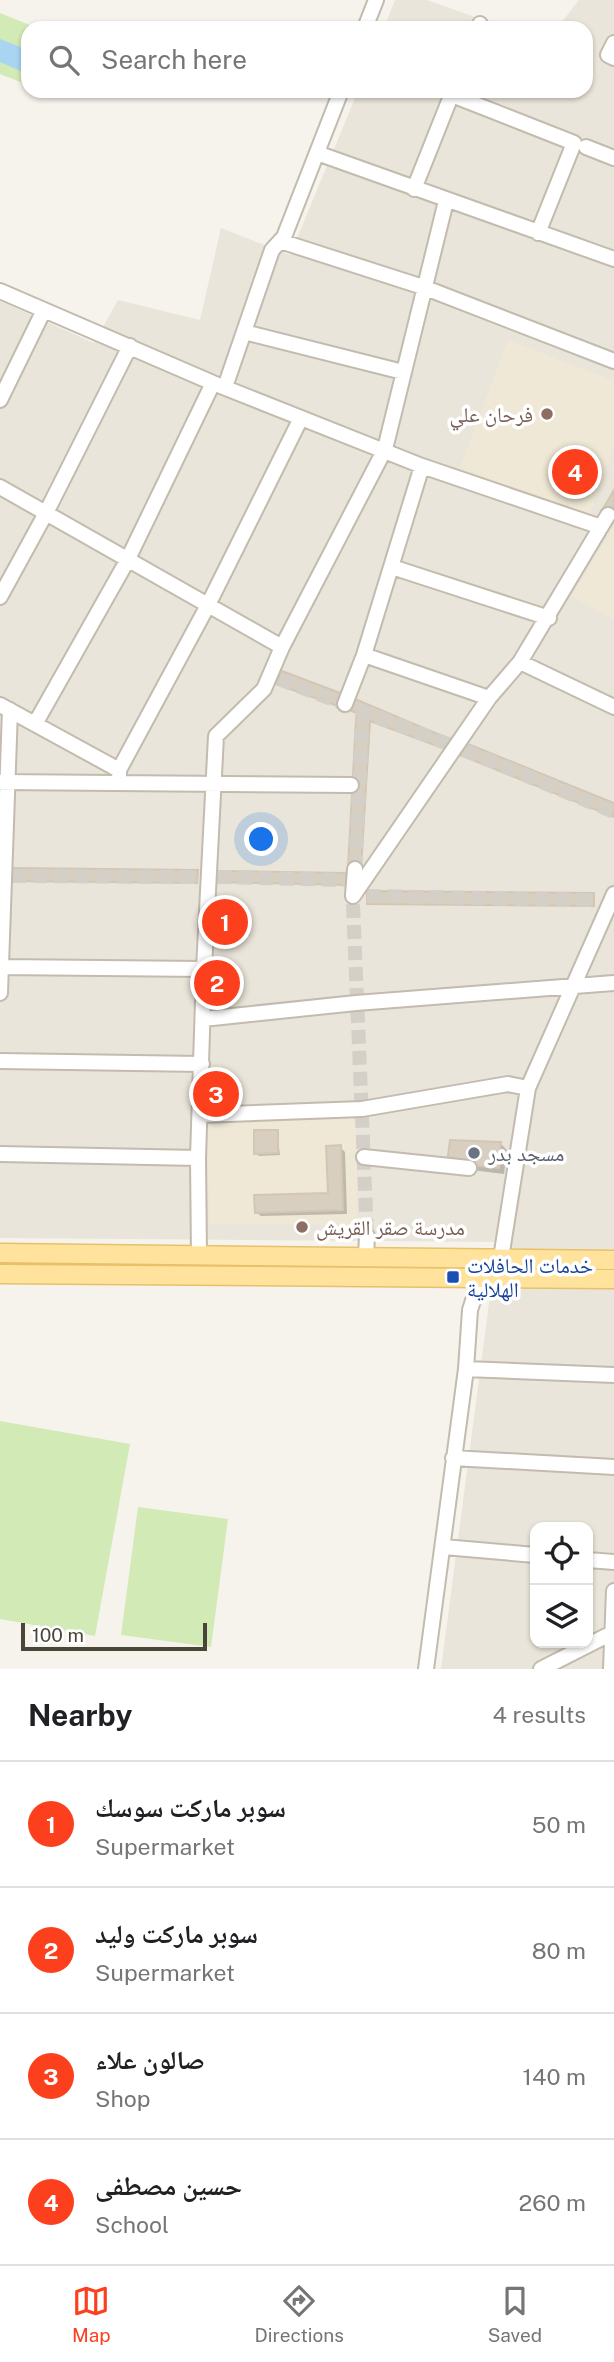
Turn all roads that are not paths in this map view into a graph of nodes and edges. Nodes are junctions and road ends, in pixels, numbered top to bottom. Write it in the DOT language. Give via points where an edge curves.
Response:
graph roads {
  1 [pos="376,0"];
  2 [pos="368,21"];
  3 [pos="614,43"];
  4 [pos="614,58"];
  5 [pos="338,98"];
  6 [pos="450,98"];
  7 [pos="464,98"];
  8 [pos="586,147"];
  9 [pos="317,153"];
  10 [pos="614,158"];
  11 [pos="414,189"];
  12 [pos="446,201"];
  13 [pos="538,233"];
  14 [pos="280,241"];
  15 [pos="614,259"];
  16 [pos="423,287"];
  17 [pos="0,291"];
  18 [pos="44,310"];
  19 [pos="244,332"];
  20 [pos="130,346"];
  21 [pos="614,361"];
  22 [pos="403,372"];
  23 [pos="219,385"];
  24 [pos="0,400"];
  25 [pos="301,418"];
  26 [pos="385,449"];
  27 [pos="422,466"];
  28 [pos="0,487"];
  29 [pos="46,513"];
  30 [pos="127,561"];
  31 [pos="392,567"];
  32 [pos="0,597"];
  33 [pos="207,607"];
  34 [pos="549,618"];
  35 [pos="282,647"];
  36 [pos="364,655"];
  37 [pos="520,662"];
  38 [pos="489,698"];
  39 [pos="345,704"];
  40 [pos="614,707"];
  41 [pos="5,708"];
  42 [pos="35,724"];
  43 [pos="119,776"];
  44 [pos="3,782"];
  45 [pos="212,783"];
  46 [pos="351,785"];
  47 [pos="5,876"];
  48 [pos="351,876"];
  49 [pos="611,899"];
  50 [pos="594,900"];
  51 [pos="0,967"];
  52 [pos="204,970"];
  53 [pos="614,983"];
  54 [pos="573,985"];
  55 [pos="0,993"];
  56 [pos="203,1019"];
  57 [pos="0,1061"];
  58 [pos="202,1064"];
  59 [pos="528,1088"];
  60 [pos="201,1115"];
  61 [pos="0,1154"];
  62 [pos="364,1157"];
  63 [pos="198,1158"];
  64 [pos="469,1168"];
  65 [pos="367,1236"];
  66 [pos="0,1253"];
  67 [pos="200,1256"];
  68 [pos="366,1256"];
  69 [pos="462,1258"];
  70 [pos="481,1258"];
  71 [pos="501,1258"];
  72 [pos="614,1260"];
  73 [pos="0,1274"];
  74 [pos="461,1278"];
  75 [pos="480,1279"];
  76 [pos="614,1279"];
  77 [pos="470,1310"];
  78 [pos="466,1369"];
  79 [pos="614,1376"];
  80 [pos="453,1458"];
  81 [pos="614,1467"];
  82 [pos="444,1547"];
  83 [pos="530,1555"];
  84 [pos="593,1560"];
  85 [pos="614,1562"];
  86 [pos="614,1591"];
  87 [pos="612,1633"];
  88 [pos="426,1669"];
  89 [pos="541,1669"];
  90 [pos="611,1669"];
  1 -- 2 [label="street"];
  3 -- 4 [label="street" via="608,55"];
  5 -- 9 [label="street"];
  6 -- 11 [label="street"];
  7 -- 13 [label="street" via="575,143"];
  8 -- 10 [label="street"];
  9 -- 11 [label="street"];
  9 -- 14 [label="street"];
  11 -- 12 [label="street"];
  12 -- 13 [label="street"];
  12 -- 16 [label="street"];
  13 -- 15 [label="street"];
  14 -- 16 [label="street"];
  14 -- 19 [label="street" via="272,250"];
  16 -- 21 [label="street"];
  16 -- 22 [label="street"];
  17 -- 18 [label="street"];
  18 -- 20 [label="street"];
  18 -- 24 [label="street"];
  19 -- 22 [label="street"];
  19 -- 23 [label="street"];
  20 -- 23 [label="street"];
  20 -- 29 [label="street"];
  22 -- 26 [label="street"];
  23 -- 25 [label="street"];
  23 -- 30 [label="street"];
  25 -- 26 [label="street"];
  25 -- 33 [label="street"];
  26 -- 27 [label="street"];
  26 -- 35 [label="street"];
  27 -- 31 [label="street"];
  27 -- 34 [label="street" via="605,521"];
  28 -- 29 [label="street"];
  29 -- 30 [label="street"];
  29 -- 32 [label="street"];
  30 -- 33 [label="street"];
  30 -- 42 [label="street"];
  31 -- 34 [label="street"];
  31 -- 36 [label="street"];
  33 -- 35 [label="street"];
  33 -- 43 [label="street"];
  34 -- 37 [label="street"];
  35 -- 45 [label="street" via="275,678 220,729"];
  36 -- 38 [label="street"];
  36 -- 39 [label="street"];
  37 -- 38 [label="street"];
  37 -- 40 [label="street"];
  38 -- 48 [label="street" via="357,899"];
  41 -- 42 [label="street"];
  41 -- 44 [label="street"];
  42 -- 43 [label="street"];
  43 -- 44 [label="street"];
  43 -- 45 [label="street"];
  44 -- 47 [label="street"];
  45 -- 46 [label="street"];
  45 -- 52 [label="street"];
  47 -- 51 [label="street"];
  49 -- 50 [label="street"];
  49 -- 54 [label="street"];
  51 -- 52 [label="street"];
  51 -- 55 [label="street"];
  52 -- 56 [label="street"];
  53 -- 54 [label="street"];
  54 -- 56 [label="street"];
  54 -- 59 [label="street"];
  56 -- 58 [label="street"];
  57 -- 58 [label="street"];
  58 -- 60 [label="street"];
  59 -- 60 [label="street" via="508,1084 362,1109"];
  59 -- 71 [label="street"];
  60 -- 63 [label="street"];
  61 -- 63 [label="street"];
  62 -- 64 [label="street"];
  63 -- 67 [label="street"];
  65 -- 68 [label="street"];
  66 -- 67 [label="main road"];
  67 -- 68 [label="main road"];
  68 -- 69 [label="main road"];
  69 -- 70 [label="main road"];
  69 -- 74 [label="street"];
  70 -- 71 [label="main road"];
  70 -- 75 [label="street"];
  71 -- 72 [label="main road"];
  73 -- 74 [label="main road"];
  74 -- 75 [label="main road"];
  74 -- 77 [label="street"];
  75 -- 76 [label="main road"];
  75 -- 77 [label="street"];
  77 -- 78 [label="street"];
  78 -- 79 [label="street"];
  78 -- 80 [label="street"];
  80 -- 81 [label="street"];
  80 -- 82 [label="street"];
  82 -- 83 [label="street"];
  82 -- 88 [label="street"];
  84 -- 85 [label="street"];
  86 -- 87 [label="street"];
  87 -- 89 [label="street"];
  87 -- 90 [label="street"];
}
